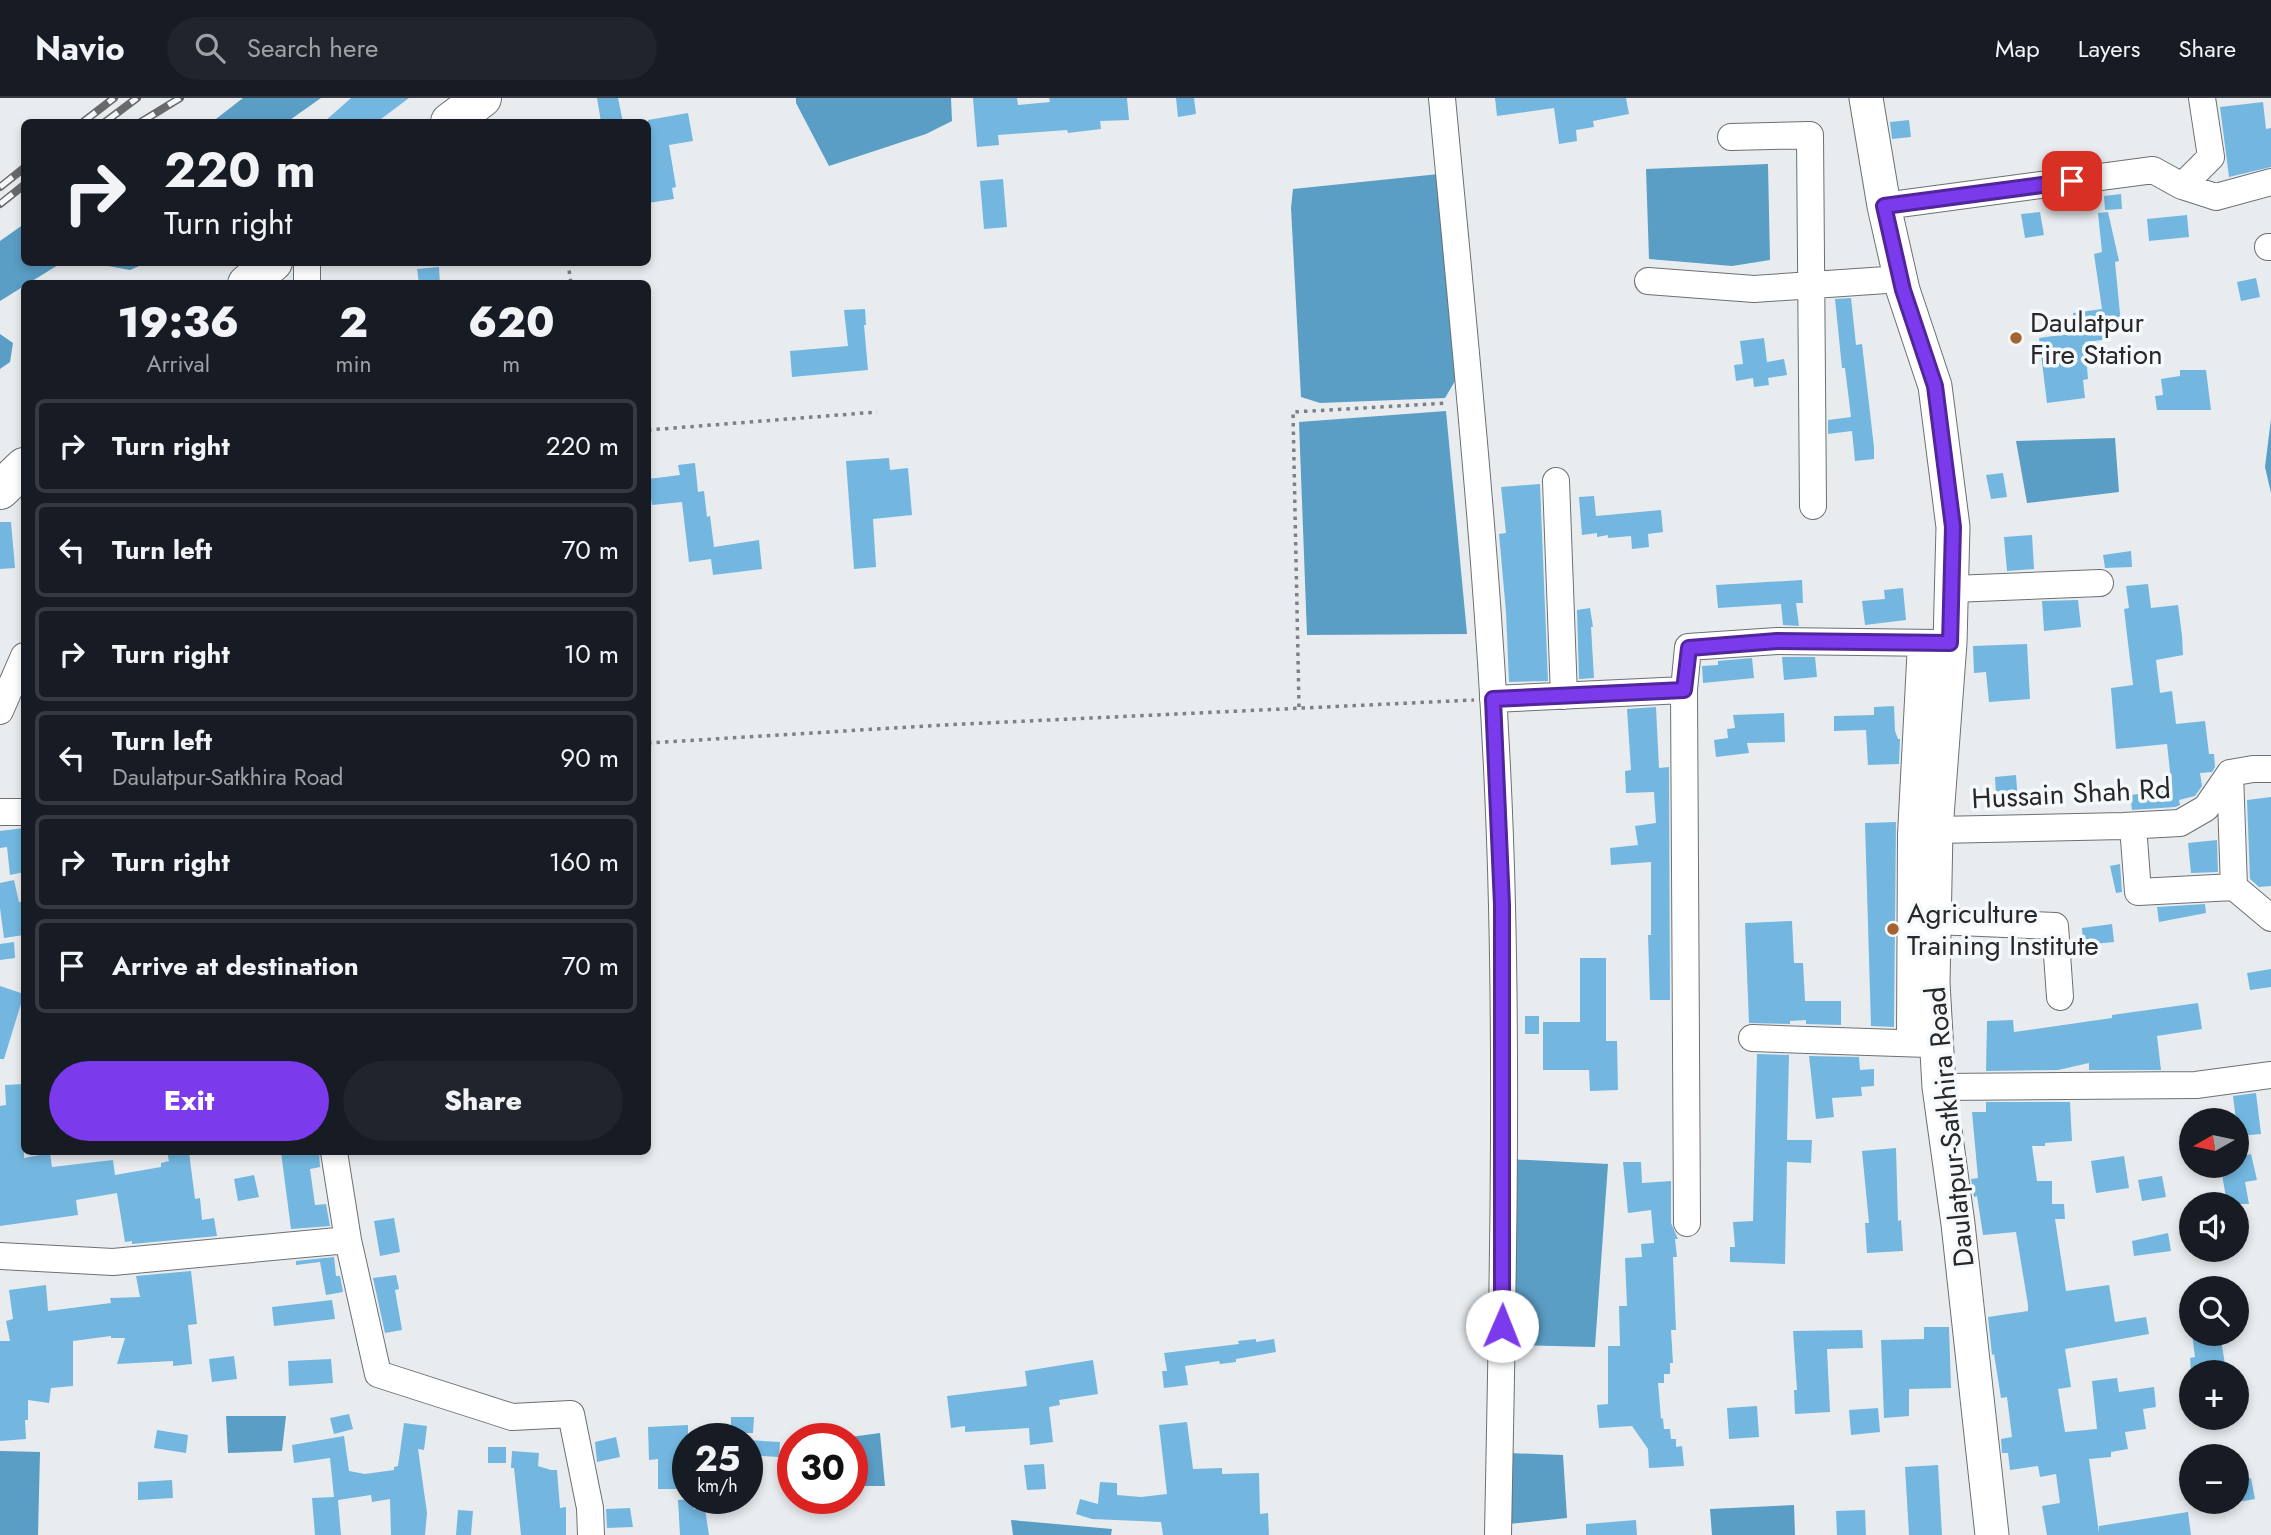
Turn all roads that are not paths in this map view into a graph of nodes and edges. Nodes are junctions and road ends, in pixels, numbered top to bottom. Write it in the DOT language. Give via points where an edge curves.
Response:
graph roads {
  1 [pos="452,98"];
  2 [pos="482,98"];
  3 [pos="1442,98"];
  4 [pos="1866,98"];
  5 [pos="2202,98"];
  6 [pos="425,119"];
  7 [pos="454,119"];
  8 [pos="1731,137"];
  9 [pos="2271,182"];
  10 [pos="2182,186"];
  11 [pos="1884,206"];
  12 [pos="242,266"];
  13 [pos="268,266"];
  14 [pos="1901,279"];
  15 [pos="226,280"];
  16 [pos="252,280"];
  17 [pos="1648,281"];
  18 [pos="1811,285"];
  19 [pos="21,449"];
  20 [pos="0,468"];
  21 [pos="21,470"];
  22 [pos="1556,481"];
  23 [pos="0,490"];
  24 [pos="1813,506"];
  25 [pos="2100,583"];
  26 [pos="1953,589"];
  27 [pos="1936,643"];
  28 [pos="21,663"];
  29 [pos="1684,690"];
  30 [pos="1564,696"];
  31 [pos="1493,699"];
  32 [pos="0,711"];
  33 [pos="2271,769"];
  34 [pos="2230,773"];
  35 [pos="0,812"];
  36 [pos="21,812"];
  37 [pos="2133,826"];
  38 [pos="1936,830"];
  39 [pos="2234,887"];
  40 [pos="2271,918"];
  41 [pos="1935,921"];
  42 [pos="2060,997"];
  43 [pos="1752,1038"];
  44 [pos="1923,1044"];
  45 [pos="2271,1075"];
  46 [pos="1939,1087"];
  47 [pos="334,1155"];
  48 [pos="1686,1223"];
  49 [pos="348,1240"];
  50 [pos="0,1255"];
  51 [pos="591,1535"];
  52 [pos="1498,1535"];
  53 [pos="1992,1535"];
  1 -- 6 [label="highway"];
  2 -- 7 [label="highway"];
  3 -- 31 [label="street" via="1486,569"];
  4 -- 11 [label="main road, Daulatpur-Satkhira Road"];
  5 -- 10 [label="street" via="2211,157"];
  8 -- 18 [label="street" via="1810,135"];
  9 -- 10 [label="street" via="2216,197"];
  10 -- 11 [label="street" via="2153,170"];
  11 -- 14 [label="main road, Daulatpur-Satkhira Road"];
  12 -- 15 [label="highway"];
  13 -- 16 [label="highway"];
  14 -- 18 [label="street"];
  14 -- 26 [label="main road, Daulatpur-Satkhira Road" via="1935,386 1953,527"];
  17 -- 18 [label="street" via="1755,289"];
  18 -- 24 [label="street"];
  19 -- 20 [label="highway"];
  21 -- 23 [label="highway"];
  22 -- 30 [label="street"];
  25 -- 26 [label="street"];
  26 -- 27 [label="main road, Daulatpur-Satkhira Road"];
  27 -- 29 [label="street" via="1777,641 1689,648"];
  27 -- 38 [label="main road, Daulatpur-Satkhira Road"];
  27 -- 44 [label="street" via="1911,835"];
  28 -- 32 [label="street"];
  29 -- 30 [label="street"];
  29 -- 48 [label="street"];
  30 -- 31 [label="street"];
  31 -- 52 [label="street" via="1502,905 1504,1248"];
  33 -- 34 [label="street"];
  34 -- 37 [label="street, Hussain Shah Rd" via="2206,808 2179,823"];
  34 -- 39 [label="street"];
  35 -- 36 [label="street"];
  37 -- 38 [label="street, Hussain Shah Rd"];
  37 -- 39 [label="street" via="2138,892"];
  38 -- 41 [label="main road, Daulatpur-Satkhira Road"];
  39 -- 40 [label="street"];
  41 -- 42 [label="street" via="2055,926"];
  41 -- 44 [label="main road, Daulatpur-Satkhira Road" via="1933,983"];
  43 -- 44 [label="street"];
  44 -- 46 [label="main road, Daulatpur-Satkhira Road"];
  45 -- 46 [label="street" via="2196,1085"];
  46 -- 53 [label="main road, Daulatpur-Satkhira Road"];
  47 -- 49 [label="street"];
  49 -- 50 [label="street" via="113,1262"];
  49 -- 51 [label="street" via="378,1374 512,1418 570,1414 590,1508"];
}
